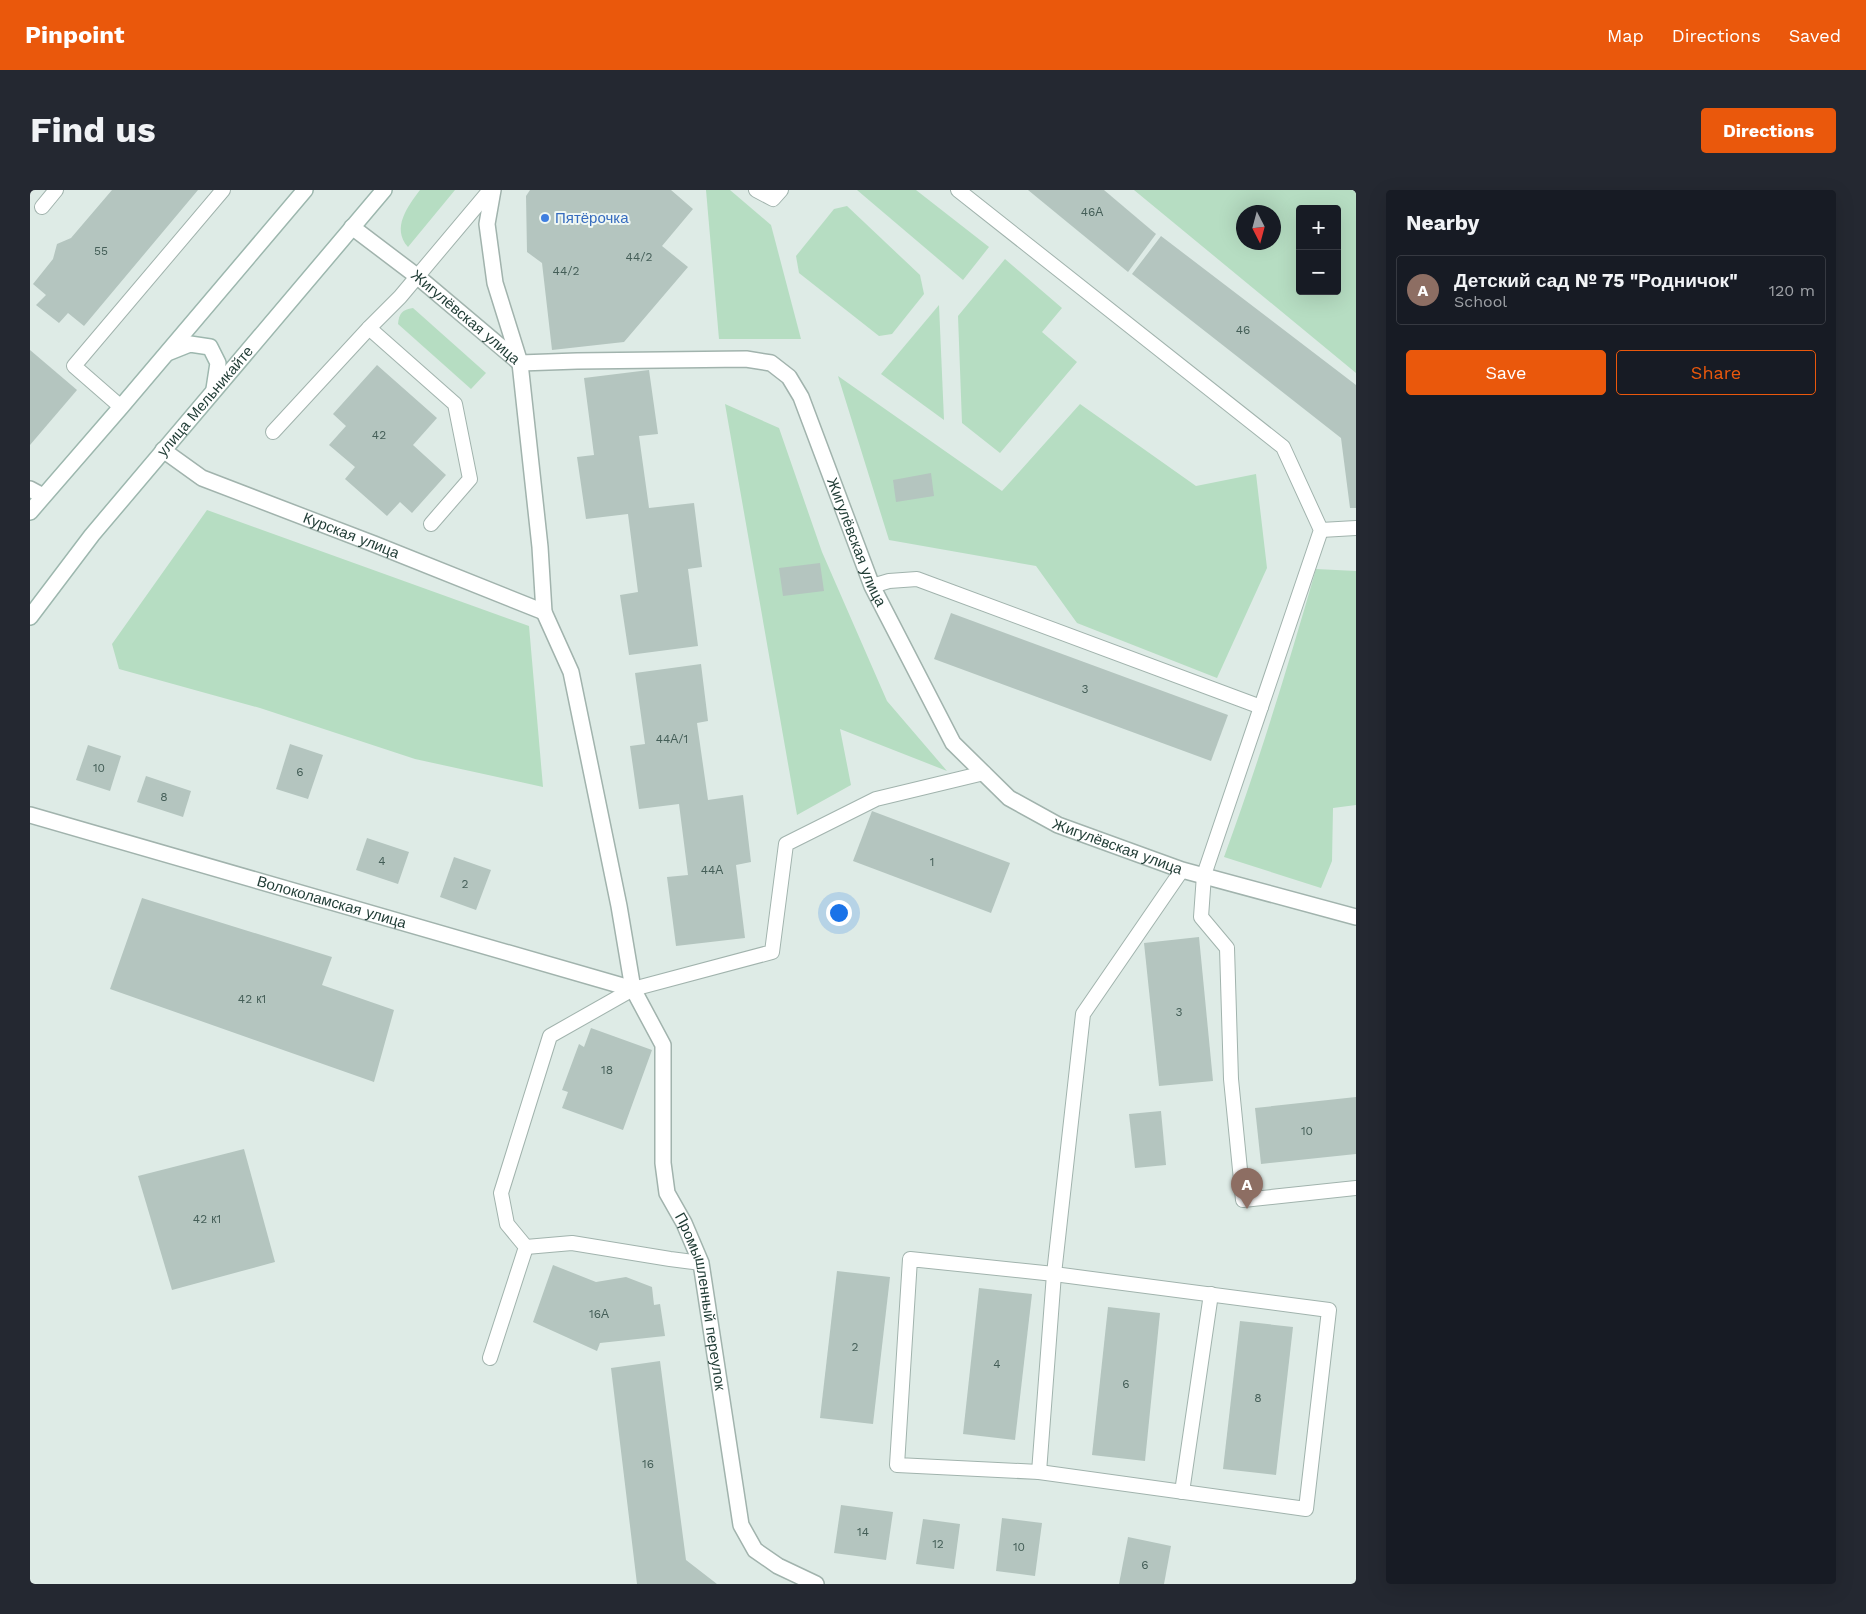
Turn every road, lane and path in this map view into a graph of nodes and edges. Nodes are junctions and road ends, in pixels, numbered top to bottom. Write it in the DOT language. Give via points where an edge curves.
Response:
graph roads {
  1 [pos="56,190"];
  2 [pos="223,190"];
  3 [pos="305,190"];
  4 [pos="384,190"];
  5 [pos="492,190"];
  6 [pos="756,190"];
  7 [pos="781,190"];
  8 [pos="958,190"];
  9 [pos="42,206"];
  10 [pos="352,227"];
  11 [pos="418,277"];
  12 [pos="369,328"];
  13 [pos="166,354"];
  14 [pos="520,363"];
  15 [pos="214,389"];
  16 [pos="121,407"];
  17 [pos="273,432"];
  18 [pos="163,450"];
  19 [pos="37,492"];
  20 [pos="30,512"];
  21 [pos="431,524"];
  22 [pos="1356,528"];
  23 [pos="1321,530"];
  24 [pos="872,586"];
  25 [pos="544,612"];
  26 [pos="30,617"];
  27 [pos="1261,707"];
  28 [pos="984,773"];
  29 [pos="30,815"];
  30 [pos="1182,870"];
  31 [pos="1204,875"];
  32 [pos="1356,917"];
  33 [pos="633,989"];
  34 [pos="1356,1188"];
  35 [pos="526,1247"];
  36 [pos="701,1263"];
  37 [pos="1054,1274"];
  38 [pos="1211,1294"];
  39 [pos="490,1358"];
  40 [pos="1039,1472"];
  41 [pos="1182,1492"];
  42 [pos="816,1584"];
  1 -- 9 [label="lane"];
  2 -- 16 [label="lane" via="74,366"];
  3 -- 13 [label="street"];
  4 -- 10 [label="street, улица Мельникайте"];
  5 -- 11 [label="lane"];
  5 -- 14 [label="street" via="487,224 495,283"];
  6 -- 7 [label="lane" via="773,199"];
  8 -- 23 [label="lane" via="1283,447"];
  10 -- 11 [label="street, Жигулёвская улица"];
  10 -- 15 [label="street, улица Мельникайте"];
  11 -- 12 [label="lane"];
  11 -- 14 [label="street, Жигулёвская улица"];
  12 -- 17 [label="lane"];
  12 -- 21 [label="lane" via="455,404 470,479"];
  13 -- 15 [label="street" via="190,344 210,347 218,362"];
  13 -- 16 [label="street"];
  14 -- 24 [label="street, Жигулёвская улица" via="737,359 771,362 788,377 801,397"];
  14 -- 25 [label="street"];
  15 -- 18 [label="street, улица Мельникайте"];
  16 -- 19 [label="street"];
  18 -- 25 [label="street, Курская улица" via="202,478"];
  18 -- 26 [label="street, улица Мельникайте" via="92,535"];
  19 -- 20 [label="street"];
  22 -- 23 [label="lane"];
  23 -- 27 [label="lane"];
  24 -- 27 [label="lane" via="918,579"];
  24 -- 28 [label="street, Жигулёвская улица" via="953,743"];
  25 -- 33 [label="street, Промышленный переулок" via="572,672"];
  27 -- 31 [label="lane"];
  28 -- 30 [label="street, Жигулёвская улица" via="1010,798 1058,825"];
  28 -- 33 [label="lane" via="876,799 786,844 772,952"];
  29 -- 33 [label="street, Волоколамская улица"];
  30 -- 31 [label="street, Жигулёвская улица"];
  30 -- 37 [label="lane" via="1083,1014"];
  31 -- 32 [label="street, Жигулёвская улица"];
  31 -- 34 [label="lane" via="1201,917 1226,948 1232,1080 1243,1200"];
  33 -- 35 [label="lane" via="550,1036 500,1193 507,1224"];
  33 -- 36 [label="street, Промышленный переулок" via="664,1045 663,1162 667,1193"];
  35 -- 36 [label="lane" via="572,1243"];
  35 -- 39 [label="lane"];
  36 -- 42 [label="street, Промышленный переулок" via="741,1525 754,1550"];
  37 -- 38 [label="lane"];
  37 -- 40 [label="lane"];
  37 -- 40 [label="lane" via="910,1259 897,1466"];
  38 -- 41 [label="lane"];
  38 -- 41 [label="lane" via="1329,1310 1306,1508"];
  40 -- 41 [label="lane"];
}
